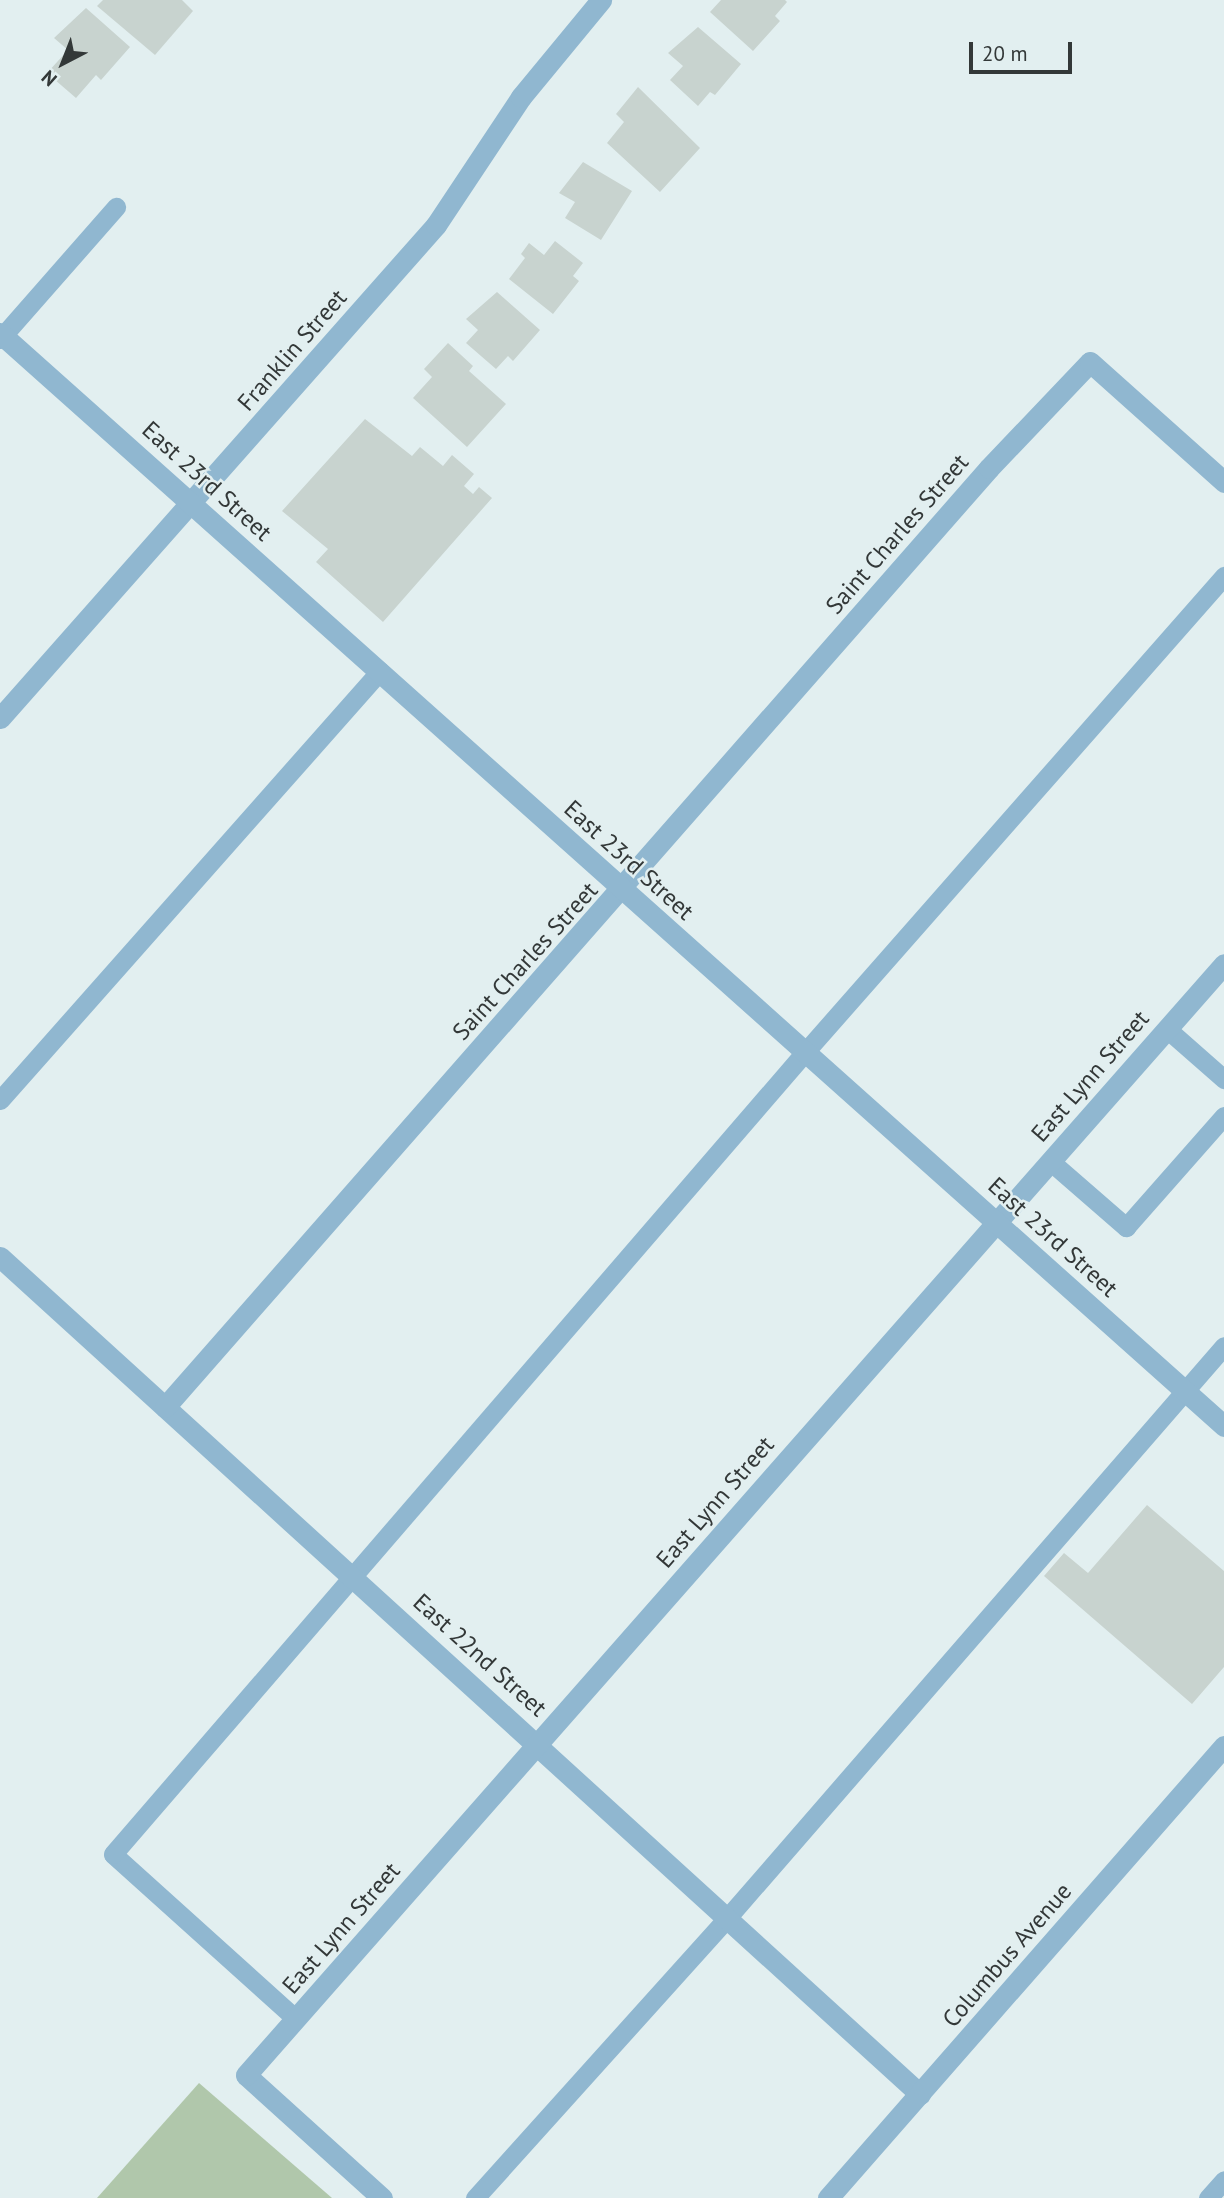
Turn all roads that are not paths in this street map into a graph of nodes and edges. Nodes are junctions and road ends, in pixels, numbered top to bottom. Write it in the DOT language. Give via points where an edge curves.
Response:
graph roads {
  1 [pos="601,0"];
  2 [pos="116,206"];
  3 [pos="1,336"];
  4 [pos="1224,482"];
  5 [pos="193,503"];
  6 [pos="1224,576"];
  7 [pos="380,671"];
  8 [pos="0,718"];
  9 [pos="623,890"];
  10 [pos="1224,964"];
  11 [pos="1167,1029"];
  12 [pos="806,1051"];
  13 [pos="1224,1079"];
  14 [pos="0,1100"];
  15 [pos="1224,1116"];
  16 [pos="1050,1161"];
  17 [pos="997,1221"];
  18 [pos="0,1257"];
  19 [pos="1224,1346"];
  20 [pos="1185,1391"];
  21 [pos="165,1407"];
  22 [pos="1224,1426"];
  23 [pos="353,1575"];
  24 [pos="538,1743"];
  25 [pos="1224,1746"];
  26 [pos="728,1917"];
  27 [pos="296,2019"];
  28 [pos="920,2094"];
  29 [pos="1224,2180"];
  30 [pos="382,2198"];
  31 [pos="475,2198"];
  32 [pos="828,2198"];
  33 [pos="1208,2198"];
  1 -- 5 [label="street, Franklin Street" via="520,97 436,225"];
  2 -- 3 [label="lane"];
  3 -- 5 [label="street, East 23rd Street"];
  4 -- 9 [label="street, Saint Charles Street" via="1090,362 989,468"];
  5 -- 7 [label="street, East 23rd Street"];
  5 -- 8 [label="street, Franklin Street"];
  6 -- 12 [label="lane"];
  7 -- 9 [label="street, East 23rd Street"];
  7 -- 14 [label="lane"];
  9 -- 12 [label="street, East 23rd Street"];
  9 -- 21 [label="street, Saint Charles Street"];
  10 -- 11 [label="street, East Lynn Street"];
  11 -- 13 [label="lane"];
  11 -- 16 [label="street, East Lynn Street"];
  12 -- 17 [label="street, East 23rd Street"];
  12 -- 23 [label="lane"];
  15 -- 16 [label="lane" via="1126,1227"];
  16 -- 17 [label="street, East Lynn Street"];
  17 -- 20 [label="street, East 23rd Street"];
  17 -- 24 [label="street, East Lynn Street"];
  18 -- 21 [label="street, East 22nd Street"];
  19 -- 20 [label="lane"];
  20 -- 22 [label="street, East 23rd Street"];
  20 -- 26 [label="lane"];
  21 -- 23 [label="street, East 22nd Street"];
  23 -- 24 [label="street, East 22nd Street"];
  23 -- 27 [label="lane" via="113,1854"];
  24 -- 26 [label="street, East 22nd Street"];
  24 -- 27 [label="street, East Lynn Street"];
  25 -- 28 [label="street, Columbus Avenue"];
  26 -- 28 [label="street, East 22nd Street"];
  26 -- 31 [label="lane"];
  27 -- 30 [label="street, East Lynn Street" via="246,2075"];
  28 -- 32 [label="street, Columbus Avenue"];
  29 -- 33 [label="lane"];
}
